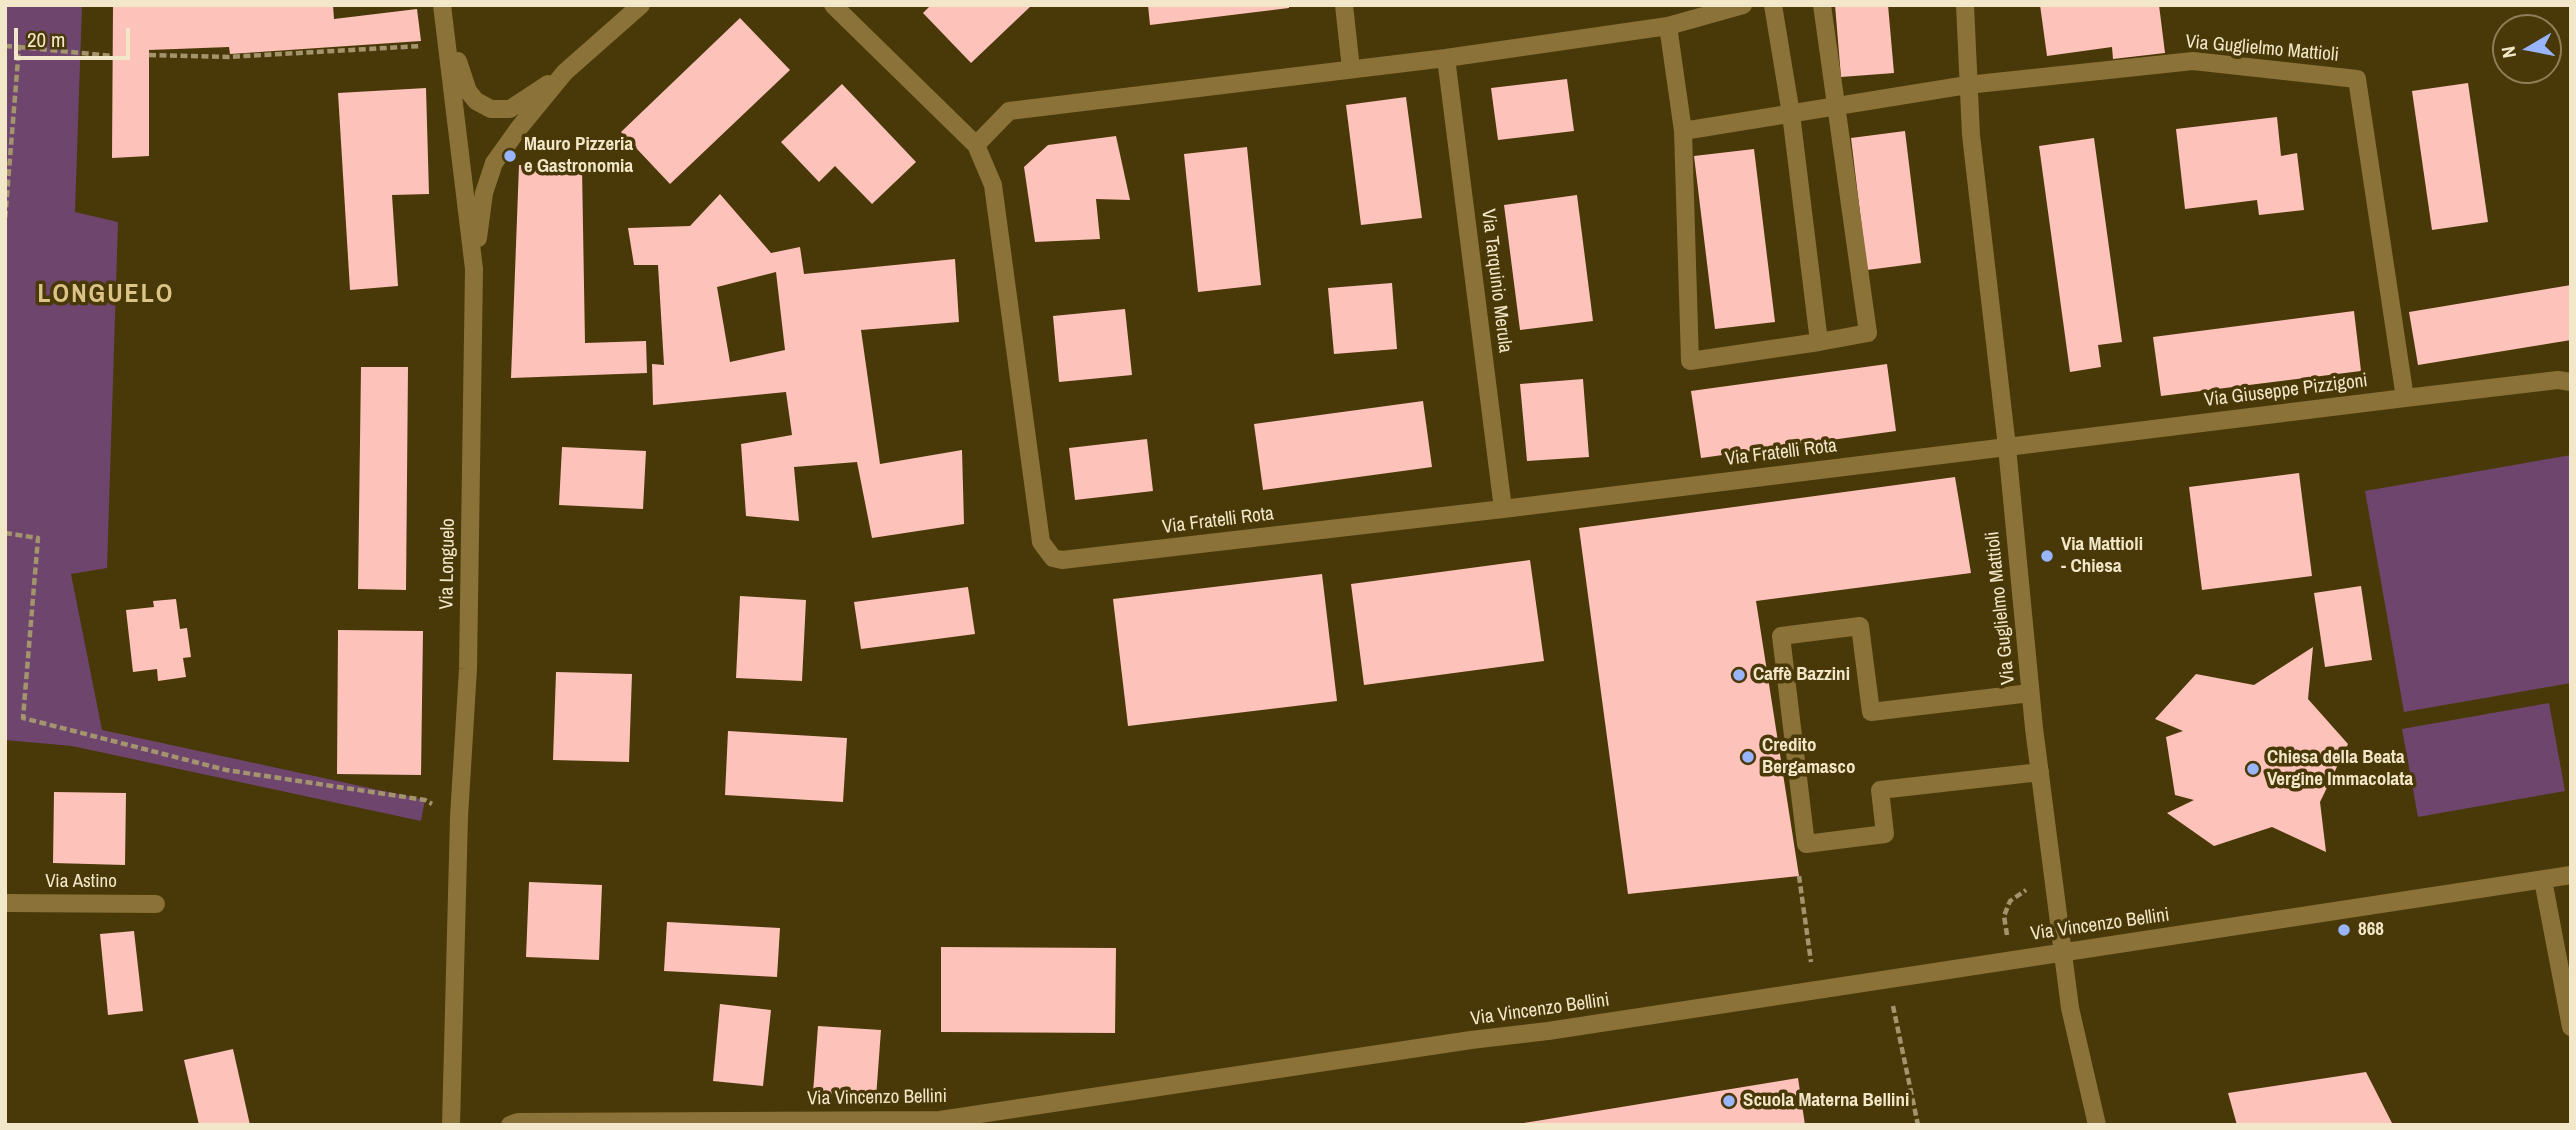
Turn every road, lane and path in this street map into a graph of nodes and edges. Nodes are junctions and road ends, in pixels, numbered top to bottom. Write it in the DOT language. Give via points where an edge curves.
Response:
graph roads {
  1 [pos="641,5"];
  2 [pos="833,5"];
  3 [pos="1344,5"];
  4 [pos="1743,5"];
  5 [pos="1773,5"];
  6 [pos="1822,5"];
  7 [pos="1965,5"];
  8 [pos="443,8"];
  9 [pos="1668,26"];
  10 [pos="5,46"];
  11 [pos="425,46"];
  12 [pos="19,47"];
  13 [pos="149,55"];
  14 [pos="112,56"];
  15 [pos="1447,58"];
  16 [pos="1351,69"];
  17 [pos="565,72"];
  18 [pos="1967,85"];
  19 [pos="1838,106"];
  20 [pos="1791,114"];
  21 [pos="1683,131"];
  22 [pos="976,145"];
  23 [pos="5,220"];
  24 [pos="474,269"];
  25 [pos="1819,342"];
  26 [pos="2571,382"];
  27 [pos="2405,398"];
  28 [pos="2007,447"];
  29 [pos="1503,509"];
  30 [pos="5,533"];
  31 [pos="2030,693"];
  32 [pos="2040,772"];
  33 [pos="459,817"];
  34 [pos="2571,875"];
  35 [pos="1799,876"];
  36 [pos="2543,880"];
  37 [pos="5,903"];
  38 [pos="156,904"];
  39 [pos="2062,951"];
  40 [pos="1887,978"];
  41 [pos="1816,990"];
  42 [pos="2571,1027"];
  43 [pos="451,1125"];
  44 [pos="510,1125"];
  45 [pos="1918,1125"];
  46 [pos="2097,1125"];
  1 -- 17 [label="street"];
  2 -- 22 [label="street, Via Fratelli Rota"];
  3 -- 16 [label="street"];
  4 -- 9 [label="street"];
  5 -- 20 [label="street"];
  6 -- 19 [label="street"];
  7 -- 18 [label="street, Via Guglielmo Mattioli"];
  8 -- 17 [label="street" via="468,91 491,109 510,109"];
  8 -- 24 [label="street, Via Longuelo"];
  9 -- 15 [label="street"];
  9 -- 21 [label="street"];
  10 -- 12 [label="path"];
  11 -- 13 [label="path" via="228,57"];
  12 -- 14 [label="path"];
  12 -- 23 [label="path"];
  15 -- 16 [label="street"];
  15 -- 29 [label="street, Via Tarquinio Merula"];
  16 -- 22 [label="street" via="1009,111"];
  17 -- 24 [label="street" via="494,163 484,192"];
  18 -- 19 [label="street"];
  18 -- 27 [label="street, Via Guglielmo Mattioli" via="2193,61 2357,79"];
  18 -- 28 [label="street, Via Guglielmo Mattioli"];
  19 -- 20 [label="street"];
  19 -- 25 [label="street" via="1867,333"];
  20 -- 21 [label="street"];
  20 -- 25 [label="street"];
  21 -- 25 [label="street" via="1690,361"];
  22 -- 29 [label="street, Via Fratelli Rota" via="993,185 1041,542 1053,558"];
  24 -- 33 [label="street, Via Longuelo" via="468,669"];
  26 -- 27 [label="street, Via Giuseppe Pizzigoni"];
  27 -- 28 [label="street, Via Giuseppe Pizzigoni"];
  28 -- 29 [label="street, Via Fratelli Rota"];
  28 -- 31 [label="street, Via Guglielmo Mattioli"];
  30 -- 33 [label="path" via="38,538 23,718 226,770 425,800"];
  31 -- 32 [label="street, Via Guglielmo Mattioli"];
  31 -- 32 [label="street" via="1871,712 1860,626 1781,636 1806,844 1885,834 1880,790"];
  32 -- 39 [label="street, Via Guglielmo Mattioli"];
  33 -- 43 [label="street, Via Longuelo"];
  34 -- 36 [label="street, Via Vincenzo Bellini"];
  35 -- 41 [label="path"];
  36 -- 39 [label="street, Via Vincenzo Bellini"];
  36 -- 42 [label="street"];
  37 -- 38 [label="street, Via Astino"];
  39 -- 40 [label="street, Via Vincenzo Bellini"];
  39 -- 46 [label="street, Via Guglielmo Mattioli"];
  40 -- 41 [label="street, Via Vincenzo Bellini"];
  40 -- 45 [label="path"];
  41 -- 44 [label="street, Via Vincenzo Bellini" via="940,1121"];
}
